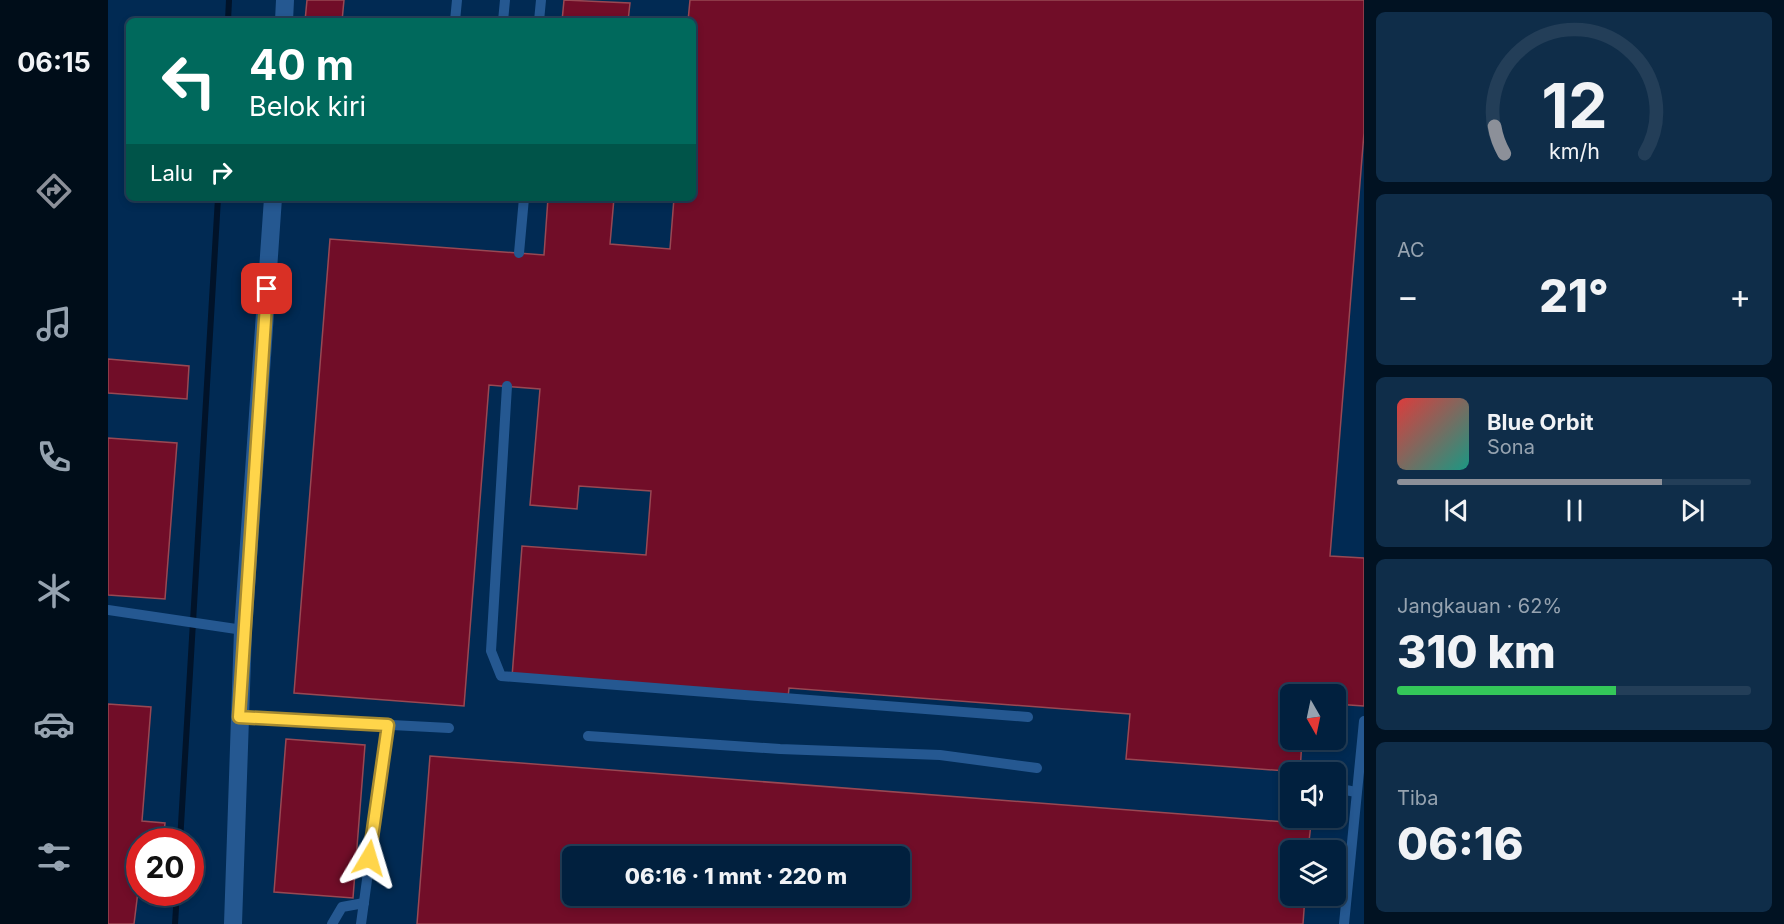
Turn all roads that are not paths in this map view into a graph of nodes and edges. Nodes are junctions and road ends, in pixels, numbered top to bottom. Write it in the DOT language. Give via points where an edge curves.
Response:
graph roads {
  1 [pos="285,0"];
  2 [pos="457,0"];
  3 [pos="505,0"];
  4 [pos="541,0"];
  5 [pos="284,18"];
  6 [pos="455,18"];
  7 [pos="503,18"];
  8 [pos="539,18"];
  9 [pos="273,201"];
  10 [pos="524,201"];
  11 [pos="519,253"];
  12 [pos="507,386"];
  13 [pos="108,610"];
  14 [pos="243,630"];
  15 [pos="239,717"];
  16 [pos="1028,717"];
  17 [pos="1364,721"];
  18 [pos="388,725"];
  19 [pos="449,728"];
  20 [pos="588,736"];
  21 [pos="1037,768"];
  22 [pos="1346,790"];
  23 [pos="1356,792"];
  24 [pos="364,903"];
  25 [pos="233,924"];
  26 [pos="332,924"];
  27 [pos="361,924"];
  28 [pos="1344,924"];
  1 -- 5 [label="street"];
  2 -- 6 [label="lane"];
  3 -- 7 [label="lane"];
  4 -- 8 [label="lane"];
  9 -- 14 [label="street"];
  10 -- 11 [label="lane"];
  12 -- 16 [label="lane" via="490,651 501,676"];
  13 -- 14 [label="lane"];
  14 -- 15 [label="street"];
  15 -- 18 [label="lane"];
  15 -- 25 [label="street"];
  17 -- 23 [label="lane"];
  18 -- 19 [label="lane"];
  18 -- 24 [label="lane"];
  20 -- 21 [label="lane" via="940,756"];
  22 -- 23 [label="lane"];
  23 -- 28 [label="lane"];
  24 -- 26 [label="lane" via="342,907"];
  24 -- 27 [label="lane"];
}
